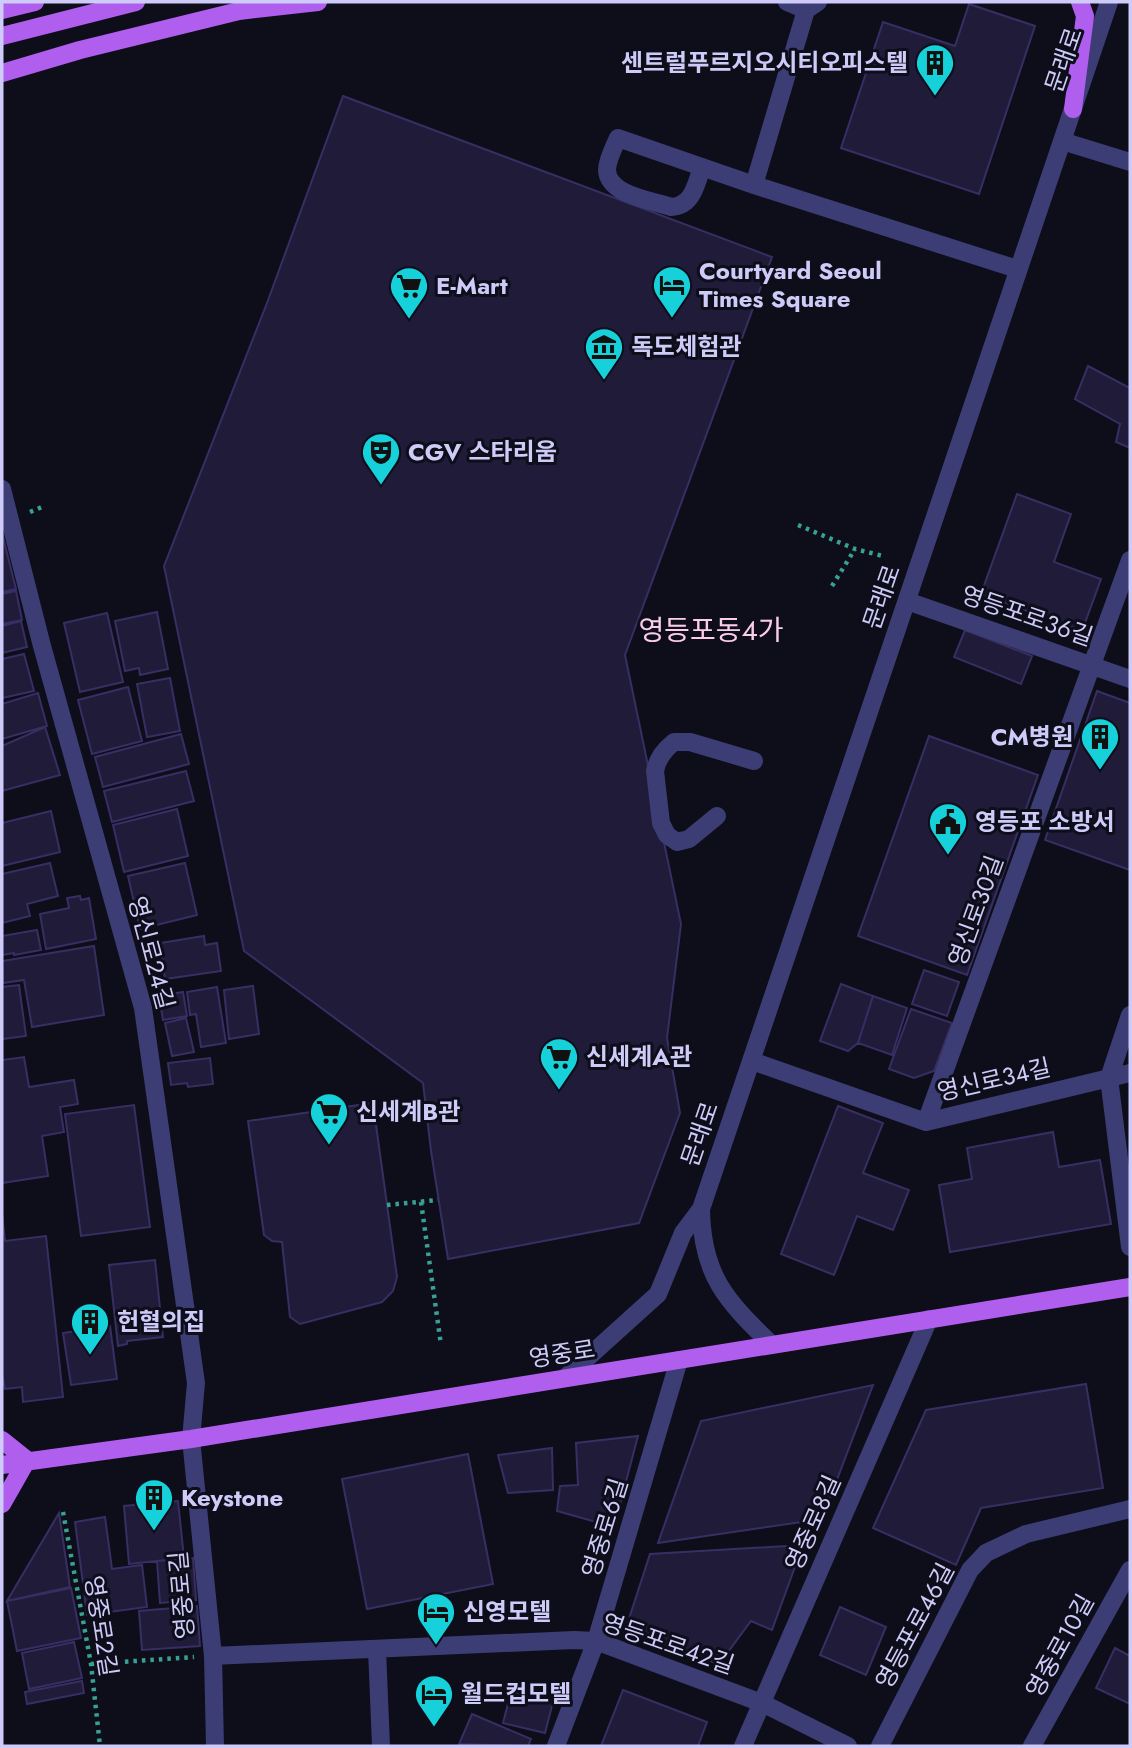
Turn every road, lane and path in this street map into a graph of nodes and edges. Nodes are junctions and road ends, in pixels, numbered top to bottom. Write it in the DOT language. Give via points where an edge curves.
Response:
graph roads {
  1 [pos="35,2"];
  2 [pos="318,2"];
  3 [pos="788,2"];
  4 [pos="1080,2"];
  5 [pos="1109,2"];
  6 [pos="128,4"];
  7 [pos="812,6"];
  8 [pos="2,10"];
  9 [pos="2,36"];
  10 [pos="2,74"];
  11 [pos="1073,109"];
  12 [pos="1062,141"];
  13 [pos="1130,162"];
  14 [pos="702,167"];
  15 [pos="754,185"];
  16 [pos="1017,268"];
  17 [pos="2,489"];
  18 [pos="798,525"];
  19 [pos="855,549"];
  20 [pos="883,556"];
  21 [pos="1130,559"];
  22 [pos="832,586"];
  23 [pos="907,600"];
  24 [pos="1091,665"];
  25 [pos="1130,679"];
  26 [pos="754,761"];
  27 [pos="717,816"];
  28 [pos="1130,1015"];
  29 [pos="752,1061"];
  30 [pos="1130,1073"];
  31 [pos="1109,1078"];
  32 [pos="926,1122"];
  33 [pos="438,1199"];
  34 [pos="421,1202"];
  35 [pos="387,1205"];
  36 [pos="701,1209"];
  37 [pos="1130,1247"];
  38 [pos="1130,1287"];
  39 [pos="929,1319"];
  40 [pos="441,1345"];
  41 [pos="772,1345"];
  42 [pos="679,1360"];
  43 [pos="565,1378"];
  44 [pos="191,1439"];
  45 [pos="2,1440"];
  46 [pos="27,1460"];
  47 [pos="2,1465"];
  48 [pos="2,1504"];
  49 [pos="1130,1509"];
  50 [pos="63,1512"];
  51 [pos="1130,1570"];
  52 [pos="596,1641"];
  53 [pos="377,1649"];
  54 [pos="213,1656"];
  55 [pos="91,1664"];
  56 [pos="762,1703"];
  57 [pos="100,1746"];
  58 [pos="215,1746"];
  59 [pos="381,1746"];
  60 [pos="556,1746"];
  61 [pos="743,1746"];
  62 [pos="848,1746"];
  63 [pos="880,1746"];
  64 [pos="1032,1746"];
  1 -- 8 [label="main road"];
  2 -- 10 [label="main road" via="239,11"];
  3 -- 7 [label="street"];
  4 -- 11 [label="main road" via="1085,16"];
  5 -- 11 [label="street, 문래로"];
  6 -- 9 [label="main road"];
  7 -- 15 [label="street"];
  11 -- 12 [label="street, 문래로"];
  12 -- 13 [label="street"];
  12 -- 16 [label="street, 문래로"];
  14 -- 14 [label="street" via="618,138 607,167 617,190 671,207 692,197"];
  14 -- 15 [label="street"];
  15 -- 16 [label="street"];
  16 -- 23 [label="street, 문래로"];
  17 -- 44 [label="street, 영신로24길" via="143,1008 196,1383"];
  18 -- 19 [label="path"];
  19 -- 20 [label="path"];
  19 -- 22 [label="path"];
  21 -- 24 [label="street, 영신로30길"];
  23 -- 24 [label="street, 영등포로36길"];
  23 -- 29 [label="street, 문래로"];
  24 -- 25 [label="street, 영등포로36길"];
  24 -- 32 [label="street, 영신로30길"];
  26 -- 27 [label="street" via="690,742 674,742 656,763 661,823 667,835 677,842 689,839"];
  28 -- 31 [label="street"];
  29 -- 32 [label="street, 영신로34길"];
  29 -- 36 [label="street, 문래로"];
  30 -- 31 [label="street, 영신로34길"];
  31 -- 32 [label="street, 영신로34길"];
  31 -- 37 [label="street"];
  33 -- 34 [label="path"];
  34 -- 35 [label="path"];
  34 -- 40 [label="path"];
  36 -- 41 [label="street, 문래로" via="701,1238 718,1285"];
  36 -- 43 [label="street, 문래로" via="683,1233 658,1294"];
  38 -- 39 [label="main road, 영중로"];
  39 -- 41 [label="main road, 영중로"];
  39 -- 56 [label="street, 영중로8길"];
  41 -- 42 [label="main road, 영중로"];
  42 -- 43 [label="main road, 영중로"];
  42 -- 52 [label="street, 영중로6길"];
  43 -- 44 [label="main road, 영중로"];
  44 -- 46 [label="main road, 영중로"];
  44 -- 54 [label="street, 영중로길"];
  45 -- 46 [label="main road"];
  46 -- 47 [label="main road, 영중로"];
  46 -- 48 [label="main road"];
  49 -- 63 [label="street, 영등포로46길" via="1026,1534 986,1553 970,1570"];
  50 -- 55 [label="path, 영중로2길"];
  51 -- 64 [label="street, 영중로10길"];
  52 -- 53 [label="street, 영등포로42길"];
  52 -- 56 [label="street, 영등포로42길"];
  52 -- 60 [label="street, 영중로6길"];
  53 -- 54 [label="street, 영등포로42길"];
  53 -- 59 [label="street"];
  54 -- 55 [label="path"];
  54 -- 58 [label="street, 영중로길"];
  55 -- 57 [label="path, 영중로2길"];
  56 -- 61 [label="street, 영중로8길"];
  56 -- 62 [label="street, 영등포로42길"];
}
